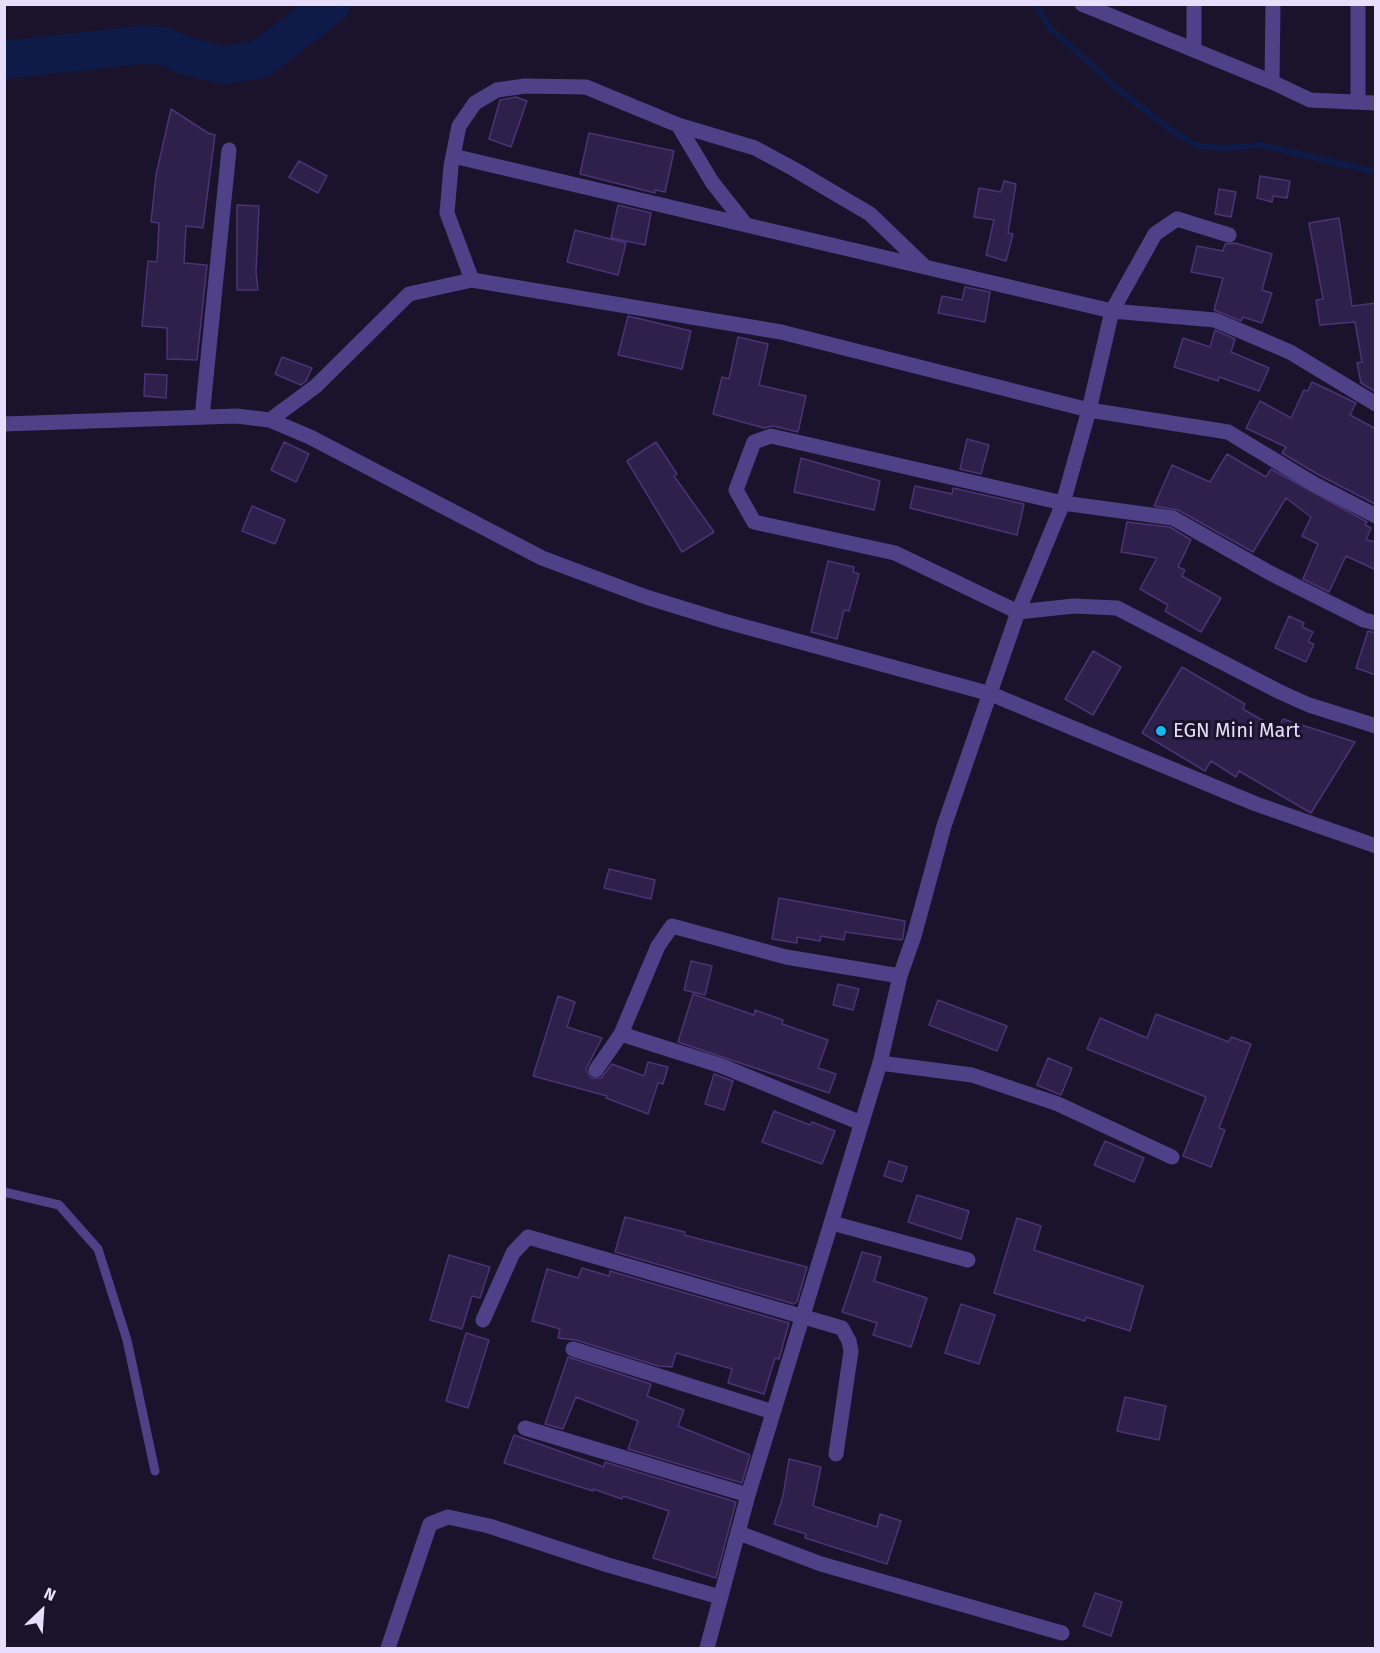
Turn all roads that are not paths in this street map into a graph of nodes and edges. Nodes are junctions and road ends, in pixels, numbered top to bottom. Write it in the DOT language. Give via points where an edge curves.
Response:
graph roads {
  1 [pos="1082,4"];
  2 [pos="1194,4"];
  3 [pos="1273,4"];
  4 [pos="1358,4"];
  5 [pos="1110,9"];
  6 [pos="1194,50"];
  7 [pos="1272,82"];
  8 [pos="1358,102"];
  9 [pos="1376,103"];
  10 [pos="678,125"];
  11 [pos="230,150"];
  12 [pos="453,156"];
  13 [pos="746,225"];
  14 [pos="1229,235"];
  15 [pos="925,267"];
  16 [pos="472,280"];
  17 [pos="1112,311"];
  18 [pos="1376,404"];
  19 [pos="1089,410"];
  20 [pos="202,417"];
  21 [pos="270,420"];
  22 [pos="4,424"];
  23 [pos="1062,503"];
  24 [pos="1376,516"];
  25 [pos="1018,612"];
  26 [pos="1376,623"];
  27 [pos="991,694"];
  28 [pos="1376,726"];
  29 [pos="1376,846"];
  30 [pos="900,976"];
  31 [pos="621,1034"];
  32 [pos="880,1063"];
  33 [pos="596,1070"];
  34 [pos="861,1123"];
  35 [pos="1172,1157"];
  36 [pos="4,1192"];
  37 [pos="832,1223"];
  38 [pos="968,1260"];
  39 [pos="802,1316"];
  40 [pos="483,1320"];
  41 [pos="573,1349"];
  42 [pos="774,1412"];
  43 [pos="525,1428"];
  44 [pos="836,1454"];
  45 [pos="155,1471"];
  46 [pos="748,1495"];
  47 [pos="739,1533"];
  48 [pos="720,1597"];
  49 [pos="1062,1633"];
  50 [pos="388,1648"];
  51 [pos="707,1648"];
  1 -- 5 [label="street"];
  2 -- 6 [label="street"];
  3 -- 7 [label="street"];
  4 -- 8 [label="street"];
  5 -- 6 [label="street"];
  6 -- 7 [label="street"];
  7 -- 8 [label="street" via="1310,100"];
  8 -- 9 [label="street"];
  10 -- 12 [label="street" via="586,87 525,86 497,90 475,103 459,126"];
  10 -- 13 [label="street" via="711,182"];
  10 -- 15 [label="street" via="754,148 792,168 870,214"];
  11 -- 20 [label="street"];
  12 -- 13 [label="street"];
  12 -- 16 [label="street" via="447,213"];
  13 -- 15 [label="street"];
  14 -- 17 [label="street" via="1177,219 1155,234"];
  15 -- 17 [label="street"];
  16 -- 19 [label="street" via="781,332"];
  16 -- 21 [label="street" via="409,294 316,386"];
  17 -- 18 [label="street" via="1215,320 1290,352"];
  17 -- 19 [label="street"];
  19 -- 23 [label="street"];
  19 -- 24 [label="street" via="1228,432"];
  20 -- 21 [label="street"];
  20 -- 22 [label="street"];
  21 -- 27 [label="street" via="352,458 542,558 646,597"];
  23 -- 25 [label="street"];
  23 -- 25 [label="street" via="771,436 754,442 736,490 754,522 895,553"];
  23 -- 26 [label="street" via="1173,518 1270,573"];
  25 -- 27 [label="street"];
  25 -- 28 [label="street" via="1074,606 1117,608 1289,696"];
  27 -- 29 [label="street" via="1256,804"];
  27 -- 30 [label="street" via="976,727"];
  30 -- 31 [label="street" via="786,957 672,926 658,946"];
  30 -- 32 [label="street"];
  31 -- 33 [label="street"];
  31 -- 34 [label="street" via="722,1065"];
  32 -- 34 [label="street"];
  32 -- 35 [label="street" via="972,1075 1058,1104"];
  34 -- 37 [label="street"];
  36 -- 45 [label="lane" via="59,1205 98,1249 127,1340"];
  37 -- 38 [label="street"];
  37 -- 39 [label="street"];
  39 -- 40 [label="street" via="528,1237 513,1253"];
  39 -- 42 [label="street"];
  39 -- 44 [label="street" via="842,1328 849,1341"];
  41 -- 42 [label="street"];
  42 -- 46 [label="street"];
  43 -- 46 [label="street"];
  46 -- 47 [label="street"];
  47 -- 48 [label="street"];
  47 -- 49 [label="street" via="821,1564"];
  48 -- 50 [label="street" via="489,1526 439,1518 430,1524"];
  48 -- 51 [label="street"];
}
